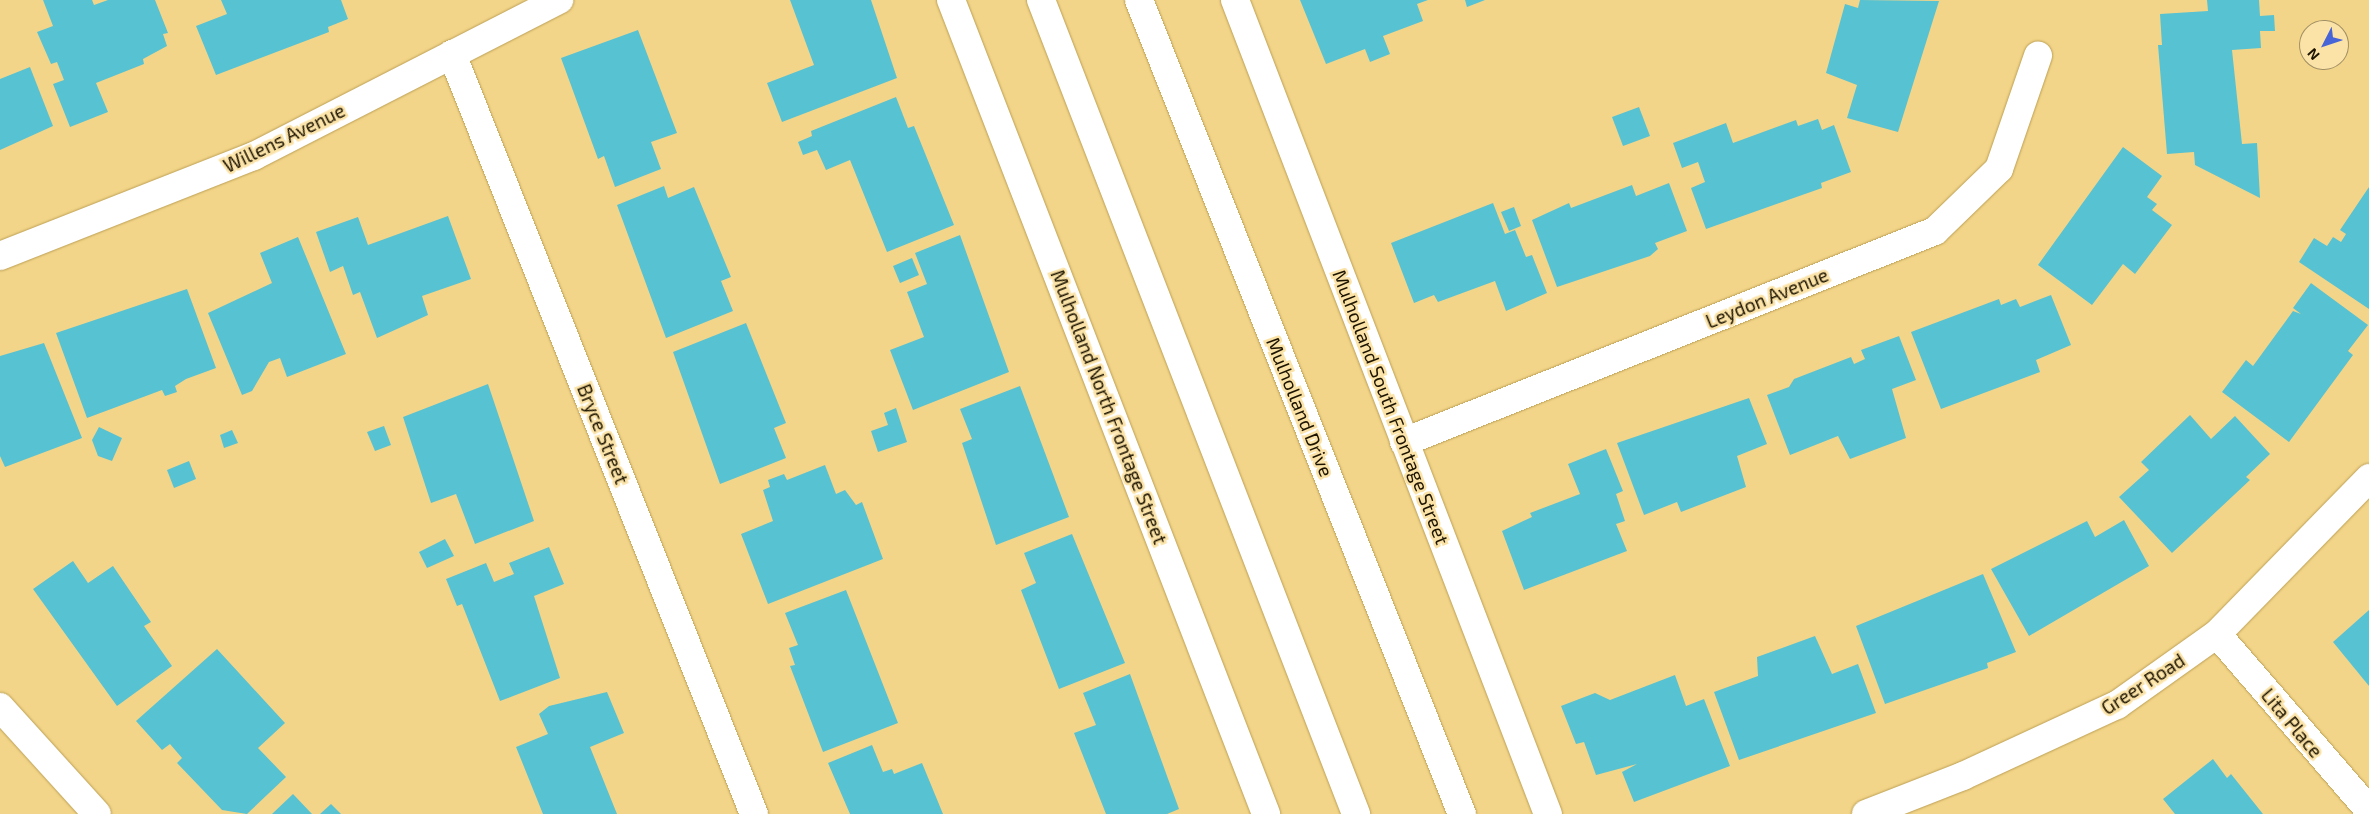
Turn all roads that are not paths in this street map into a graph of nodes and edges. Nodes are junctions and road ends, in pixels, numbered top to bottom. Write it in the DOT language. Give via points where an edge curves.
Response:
graph roads {
  1 [pos="560,0"];
  2 [pos="951,0"];
  3 [pos="1041,0"];
  4 [pos="1139,0"];
  5 [pos="1235,0"];
  6 [pos="452,54"];
  7 [pos="2038,56"];
  8 [pos="0,256"];
  9 [pos="1404,442"];
  10 [pos="2369,478"];
  11 [pos="2217,634"];
  12 [pos="0,708"];
  13 [pos="2369,810"];
  14 [pos="97,814"];
  15 [pos="754,814"];
  16 [pos="1266,814"];
  17 [pos="1356,814"];
  18 [pos="1462,814"];
  19 [pos="1548,814"];
  20 [pos="1866,814"];
  1 -- 6 [label="street, Willens Avenue"];
  2 -- 16 [label="street, Mulholland North Frontage Street"];
  3 -- 17 [label="street"];
  4 -- 18 [label="street, Mulholland Drive"];
  5 -- 9 [label="street, Mulholland South Frontage Street"];
  6 -- 8 [label="street, Willens Avenue" via="254,156"];
  6 -- 15 [label="street, Bryce Street"];
  7 -- 9 [label="street, Leydon Avenue" via="1999,169 1935,231"];
  9 -- 19 [label="street, Mulholland South Frontage Street"];
  10 -- 11 [label="street, Greer Road"];
  11 -- 13 [label="street, Lita Place"];
  11 -- 20 [label="street, Greer Road" via="2117,705 1963,776"];
  12 -- 14 [label="street"];
}
